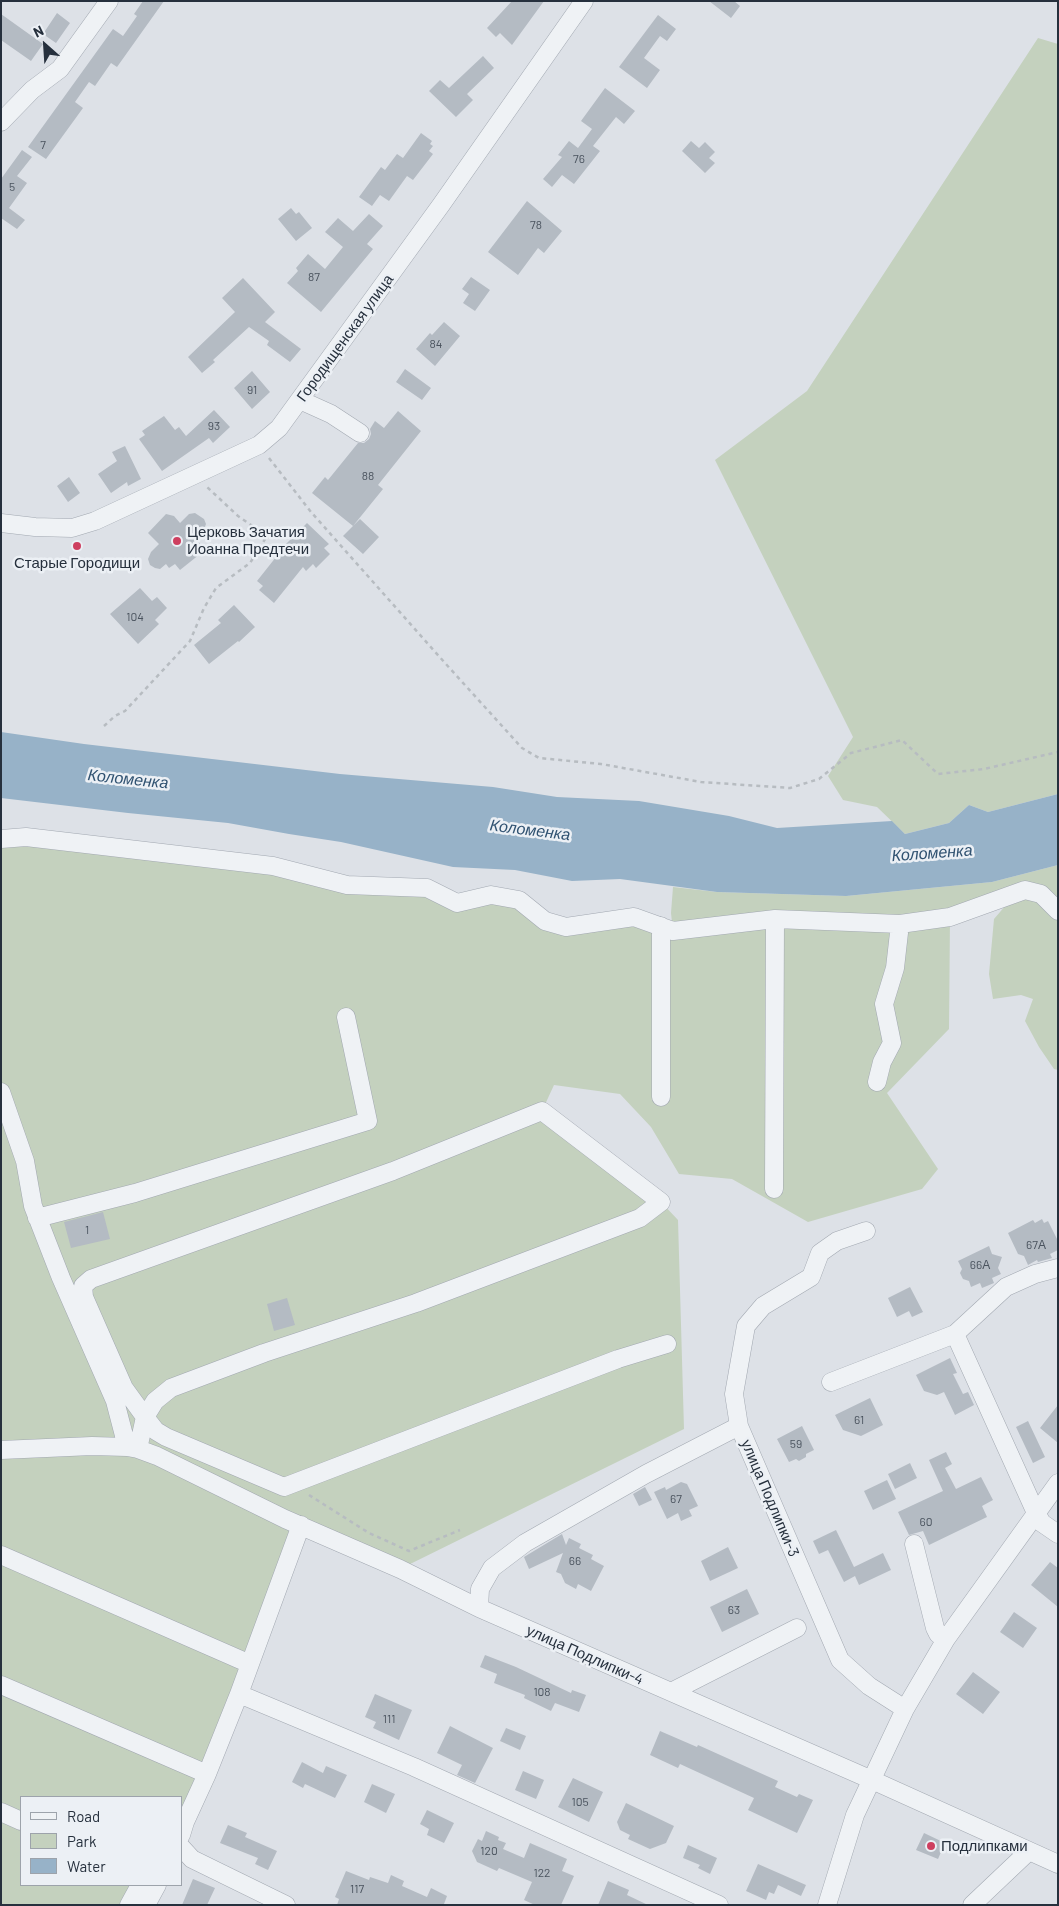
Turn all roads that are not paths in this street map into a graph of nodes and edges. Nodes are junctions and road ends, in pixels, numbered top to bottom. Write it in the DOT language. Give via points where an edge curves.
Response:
graph roads {
  1 [pos="109,1"];
  2 [pos="584,1"];
  3 [pos="1,122"];
  4 [pos="300,400"];
  5 [pos="360,433"];
  6 [pos="1,523"];
  7 [pos="1,839"];
  8 [pos="1058,911"];
  9 [pos="774,920"];
  10 [pos="900,924"];
  11 [pos="661,926"];
  12 [pos="346,1016"];
  13 [pos="877,1082"];
  14 [pos="1,1092"];
  15 [pos="661,1096"];
  16 [pos="774,1189"];
  17 [pos="38,1218"];
  18 [pos="866,1231"];
  19 [pos="1058,1268"];
  20 [pos="955,1334"];
  21 [pos="667,1344"];
  22 [pos="831,1382"];
  23 [pos="145,1417"];
  24 [pos="739,1426"];
  25 [pos="133,1448"];
  26 [pos="1,1450"];
  27 [pos="1058,1483"];
  28 [pos="1036,1513"];
  29 [pos="301,1524"];
  30 [pos="1058,1534"];
  31 [pos="914,1544"];
  32 [pos="1,1555"];
  33 [pos="478,1608"];
  34 [pos="797,1628"];
  35 [pos="946,1639"];
  36 [pos="250,1664"];
  37 [pos="1,1685"];
  38 [pos="671,1692"];
  39 [pos="239,1694"];
  40 [pos="904,1709"];
  41 [pos="207,1774"];
  42 [pos="872,1780"];
  43 [pos="1,1812"];
  44 [pos="20,1821"];
  45 [pos="182,1831"];
  46 [pos="182,1849"];
  47 [pos="1029,1851"];
  48 [pos="1056,1860"];
  49 [pos="139,1886"];
  50 [pos="156,1886"];
  51 [pos="129,1905"];
  52 [pos="146,1905"];
  53 [pos="286,1905"];
  54 [pos="719,1905"];
  55 [pos="827,1905"];
  56 [pos="972,1905"];
  1 -- 3 [label="street" via="60,69 32,90"];
  2 -- 4 [label="street, Городищенская улица"];
  4 -- 5 [label="street" via="331,414"];
  4 -- 6 [label="street, Городищенская улица" via="279,428 259,445 95,521 72,528"];
  7 -- 11 [label="street" via="26,836 272,866 347,885 427,888 457,903 491,895 519,900 545,921 566,927 634,917"];
  8 -- 10 [label="street" via="1040,894 1025,890 950,917"];
  9 -- 10 [label="street"];
  9 -- 11 [label="street" via="673,931"];
  9 -- 16 [label="street"];
  10 -- 13 [label="street" via="895,968 884,1004 892,1043 882,1062"];
  11 -- 15 [label="street"];
  12 -- 17 [label="street" via="368,1121 135,1193"];
  14 -- 17 [label="street" via="25,1161"];
  17 -- 25 [label="street"];
  18 -- 24 [label="street" via="837,1241 820,1253 811,1277 763,1306 746,1326 734,1394"];
  19 -- 20 [label="street" via="1006,1287"];
  20 -- 22 [label="street"];
  20 -- 28 [label="street"];
  21 -- 23 [label="street" via="618,1359 284,1487 166,1437 156,1431"];
  23 -- 23 [label="street" via="124,1388 84,1297 83,1286 91,1279 393,1171 542,1111 661,1202 640,1218 621,1226 416,1303 264,1353 171,1388 155,1401"];
  23 -- 25 [label="street"];
  24 -- 33 [label="street, улица Подлипки-3" via="525,1543 492,1568 480,1589"];
  24 -- 40 [label="street, улица Подлипки-3" via="840,1660 869,1686"];
  25 -- 26 [label="street" via="92,1446"];
  25 -- 29 [label="street, улица Подлипки-4"];
  27 -- 28 [label="street"];
  28 -- 30 [label="street" via="1042,1523"];
  28 -- 35 [label="street"];
  29 -- 33 [label="street, улица Подлипки-4"];
  29 -- 36 [label="street"];
  31 -- 35 [label="street" via="935,1628"];
  32 -- 36 [label="street"];
  33 -- 38 [label="street, улица Подлипки-4"];
  34 -- 38 [label="street"];
  35 -- 40 [label="street"];
  36 -- 39 [label="street"];
  37 -- 41 [label="street"];
  38 -- 42 [label="street, улица Подлипки-4"];
  39 -- 41 [label="street"];
  39 -- 54 [label="street" via="414,1767"];
  40 -- 42 [label="street"];
  41 -- 45 [label="street"];
  42 -- 47 [label="street, улица Подлипки-4"];
  42 -- 55 [label="street" via="855,1815"];
  43 -- 44 [label="street"];
  46 -- 53 [label="street" via="192,1859"];
  47 -- 48 [label="street, улица Подлипки-4"];
  47 -- 56 [label="street"];
  49 -- 51 [label="street"];
  50 -- 52 [label="street"];
}
